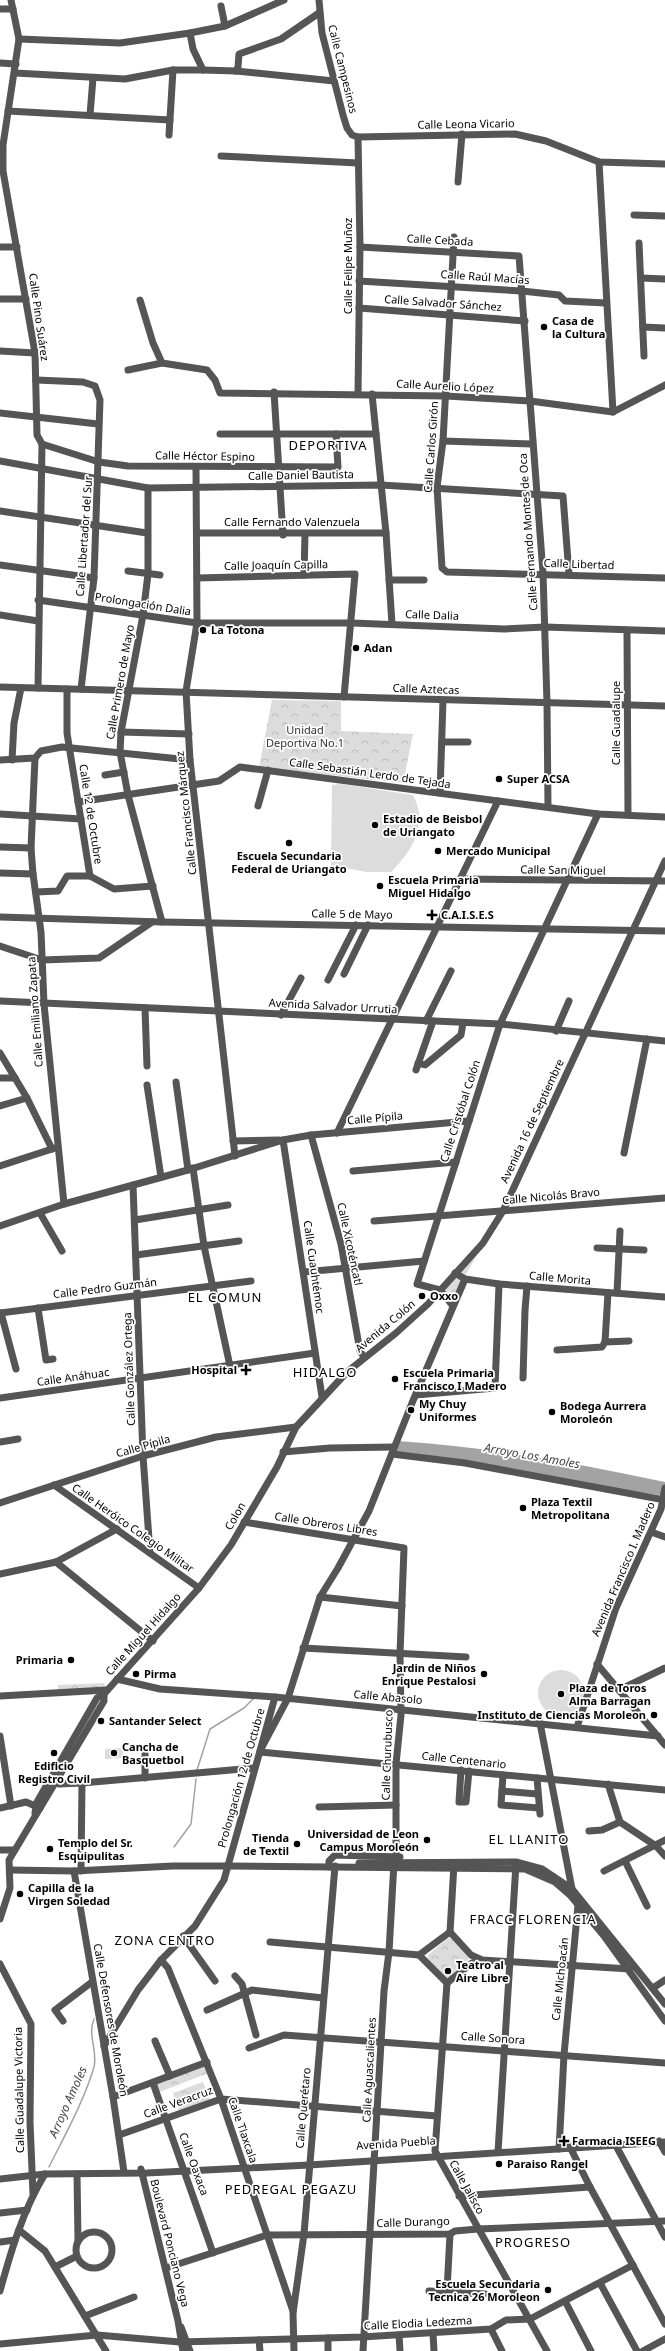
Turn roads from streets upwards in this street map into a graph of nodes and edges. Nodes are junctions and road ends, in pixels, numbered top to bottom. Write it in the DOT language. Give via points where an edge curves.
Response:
graph roads {
  1 [pos="10,0"];
  2 [pos="284,0"];
  3 [pos="319,0"];
  4 [pos="221,6"];
  5 [pos="0,9"];
  6 [pos="13,9"];
  7 [pos="319,14"];
  8 [pos="225,26"];
  9 [pos="190,33"];
  10 [pos="19,39"];
  11 [pos="0,63"];
  12 [pos="16,64"];
  13 [pos="173,70"];
  14 [pos="203,70"];
  15 [pos="236,71"];
  16 [pos="15,73"];
  17 [pos="93,78"];
  18 [pos="334,81"];
  19 [pos="8,111"];
  20 [pos="90,115"];
  21 [pos="170,120"];
  22 [pos="462,134"];
  23 [pos="169,135"];
  24 [pos="358,137"];
  25 [pos="1,145"];
  26 [pos="221,156"];
  27 [pos="599,162"];
  28 [pos="358,163"];
  29 [pos="665,164"];
  30 [pos="458,182"];
  31 [pos="2,187"];
  32 [pos="634,215"];
  33 [pos="665,216"];
  34 [pos="454,236"];
  35 [pos="639,243"];
  36 [pos="0,247"];
  37 [pos="17,247"];
  38 [pos="360,247"];
  39 [pos="454,252"];
  40 [pos="519,256"];
  41 [pos="641,278"];
  42 [pos="665,279"];
  43 [pos="359,281"];
  44 [pos="452,286"];
  45 [pos="522,291"];
  46 [pos="0,299"];
  47 [pos="26,300"];
  48 [pos="140,300"];
  49 [pos="606,303"];
  50 [pos="359,308"];
  51 [pos="450,316"];
  52 [pos="525,321"];
  53 [pos="643,328"];
  54 [pos="665,328"];
  55 [pos="0,351"];
  56 [pos="35,353"];
  57 [pos="644,356"];
  58 [pos="162,363"];
  59 [pos="128,370"];
  60 [pos="36,380"];
  61 [pos="665,385"];
  62 [pos="274,392"];
  63 [pos="358,394"];
  64 [pos="372,394"];
  65 [pos="446,396"];
  66 [pos="530,401"];
  67 [pos="613,412"];
  68 [pos="0,413"];
  69 [pos="37,418"];
  70 [pos="98,424"];
  71 [pos="220,434"];
  72 [pos="336,434"];
  73 [pos="376,434"];
  74 [pos="278,435"];
  75 [pos="443,441"];
  76 [pos="42,444"];
  77 [pos="532,444"];
  78 [pos="0,461"];
  79 [pos="99,462"];
  80 [pos="196,467"];
  81 [pos="280,468"];
  82 [pos="41,469"];
  83 [pos="99,480"];
  84 [pos="380,485"];
  85 [pos="198,486"];
  86 [pos="281,486"];
  87 [pos="437,487"];
  88 [pos="148,488"];
  89 [pos="537,494"];
  90 [pos="0,511"];
  91 [pos="42,518"];
  92 [pos="98,526"];
  93 [pos="147,533"];
  94 [pos="386,533"];
  95 [pos="198,534"];
  96 [pos="305,534"];
  97 [pos="283,535"];
  98 [pos="0,565"];
  99 [pos="39,570"];
  100 [pos="444,570"];
  101 [pos="128,571"];
  102 [pos="543,573"];
  103 [pos="148,574"];
  104 [pos="570,574"];
  105 [pos="160,575"];
  106 [pos="304,575"];
  107 [pos="94,578"];
  108 [pos="197,578"];
  109 [pos="665,578"];
  110 [pos="390,580"];
  111 [pos="424,580"];
  112 [pos="38,600"];
  113 [pos="90,607"];
  114 [pos="0,615"];
  115 [pos="143,616"];
  116 [pos="38,621"];
  117 [pos="352,623"];
  118 [pos="197,624"];
  119 [pos="392,624"];
  120 [pos="545,627"];
  121 [pos="627,630"];
  122 [pos="665,631"];
  123 [pos="0,687"];
  124 [pos="21,688"];
  125 [pos="38,688"];
  126 [pos="67,689"];
  127 [pos="81,689"];
  128 [pos="128,690"];
  129 [pos="186,691"];
  130 [pos="344,697"];
  131 [pos="443,700"];
  132 [pos="547,703"];
  133 [pos="627,705"];
  134 [pos="665,706"];
  135 [pos="122,732"];
  136 [pos="188,734"];
  137 [pos="442,742"];
  138 [pos="468,742"];
  139 [pos="70,748"];
  140 [pos="120,752"];
  141 [pos="35,758"];
  142 [pos="0,760"];
  143 [pos="12,760"];
  144 [pos="190,760"];
  145 [pos="268,770"];
  146 [pos="124,772"];
  147 [pos="105,775"];
  148 [pos="193,784"];
  149 [pos="440,793"];
  150 [pos="128,794"];
  151 [pos="498,801"];
  152 [pos="78,802"];
  153 [pos="258,806"];
  154 [pos="548,807"];
  155 [pos="0,814"];
  156 [pos="598,814"];
  157 [pos="628,815"];
  158 [pos="665,816"];
  159 [pos="32,817"];
  160 [pos="81,819"];
  161 [pos="0,847"];
  162 [pos="31,848"];
  163 [pos="665,862"];
  164 [pos="0,873"];
  165 [pos="33,874"];
  166 [pos="90,876"];
  167 [pos="462,879"];
  168 [pos="665,881"];
  169 [pos="567,882"];
  170 [pos="655,882"];
  171 [pos="153,886"];
  172 [pos="36,892"];
  173 [pos="0,917"];
  174 [pos="39,919"];
  175 [pos="152,922"];
  176 [pos="162,922"];
  177 [pos="210,923"];
  178 [pos="356,925"];
  179 [pos="368,926"];
  180 [pos="438,926"];
  181 [pos="545,927"];
  182 [pos="633,930"];
  183 [pos="665,931"];
  184 [pos="0,946"];
  185 [pos="42,960"];
  186 [pos="451,971"];
  187 [pos="344,974"];
  188 [pos="301,978"];
  189 [pos="328,980"];
  190 [pos="569,1001"];
  191 [pos="0,1002"];
  192 [pos="44,1004"];
  193 [pos="145,1008"];
  194 [pos="218,1012"];
  195 [pos="281,1015"];
  196 [pos="391,1020"];
  197 [pos="430,1021"];
  198 [pos="463,1023"];
  199 [pos="500,1024"];
  200 [pos="556,1031"];
  201 [pos="584,1034"];
  202 [pos="647,1039"];
  203 [pos="665,1040"];
  204 [pos="0,1053"];
  205 [pos="146,1066"];
  206 [pos="0,1078"];
  207 [pos="15,1078"];
  208 [pos="176,1082"];
  209 [pos="147,1085"];
  210 [pos="27,1098"];
  211 [pos="0,1106"];
  212 [pos="469,1121"];
  213 [pos="337,1133"];
  214 [pos="311,1135"];
  215 [pos="283,1140"];
  216 [pos="233,1142"];
  217 [pos="54,1148"];
  218 [pos="624,1153"];
  219 [pos="235,1156"];
  220 [pos="456,1162"];
  221 [pos="0,1166"];
  222 [pos="190,1169"];
  223 [pos="353,1171"];
  224 [pos="161,1177"];
  225 [pos="133,1185"];
  226 [pos="665,1198"];
  227 [pos="64,1204"];
  228 [pos="228,1205"];
  229 [pos="199,1210"];
  230 [pos="504,1211"];
  231 [pos="40,1213"];
  232 [pos="439,1216"];
  233 [pos="135,1220"];
  234 [pos="374,1220"];
  235 [pos="0,1226"];
  236 [pos="620,1231"];
  237 [pos="239,1241"];
  238 [pos="204,1246"];
  239 [pos="597,1248"];
  240 [pos="620,1248"];
  241 [pos="644,1250"];
  242 [pos="62,1251"];
  243 [pos="136,1255"];
  244 [pos="424,1261"];
  245 [pos="345,1269"];
  246 [pos="304,1272"];
  247 [pos="455,1274"];
  248 [pos="465,1279"];
  249 [pos="251,1281"];
  250 [pos="499,1284"];
  251 [pos="213,1286"];
  252 [pos="527,1286"];
  253 [pos="440,1290"];
  254 [pos="608,1293"];
  255 [pos="617,1294"];
  256 [pos="138,1295"];
  257 [pos="665,1297"];
  258 [pos="454,1306"];
  259 [pos="38,1308"];
  260 [pos="1,1313"];
  261 [pos="629,1341"];
  262 [pos="605,1342"];
  263 [pos="557,1350"];
  264 [pos="315,1353"];
  265 [pos="364,1357"];
  266 [pos="53,1359"];
  267 [pos="230,1366"];
  268 [pos="16,1369"];
  269 [pos="523,1378"];
  270 [pos="141,1379"];
  271 [pos="416,1395"];
  272 [pos="322,1397"];
  273 [pos="0,1398"];
  274 [pos="296,1427"];
  275 [pos="18,1439"];
  276 [pos="0,1442"];
  277 [pos="393,1451"];
  278 [pos="283,1452"];
  279 [pos="143,1456"];
  280 [pos="54,1485"];
  281 [pos="665,1488"];
  282 [pos="664,1499"];
  283 [pos="0,1503"];
  284 [pos="663,1510"];
  285 [pos="244,1522"];
  286 [pos="117,1529"];
  287 [pos="651,1532"];
  288 [pos="665,1537"];
  289 [pos="355,1540"];
  290 [pos="404,1548"];
  291 [pos="150,1553"];
  292 [pos="56,1562"];
  293 [pos="0,1574"];
  294 [pos="199,1588"];
  295 [pos="320,1597"];
  296 [pos="402,1606"];
  297 [pos="153,1640"];
  298 [pos="303,1648"];
  299 [pos="400,1654"];
  300 [pos="466,1657"];
  301 [pos="597,1664"];
  302 [pos="665,1668"];
  303 [pos="117,1680"];
  304 [pos="619,1690"];
  305 [pos="105,1692"];
  306 [pos="0,1696"];
  307 [pos="275,1697"];
  308 [pos="288,1698"];
  309 [pos="400,1709"];
  310 [pos="540,1722"];
  311 [pos="578,1727"];
  312 [pos="0,1736"];
  313 [pos="658,1736"];
  314 [pos="665,1745"];
  315 [pos="261,1750"];
  316 [pos="145,1754"];
  317 [pos="396,1764"];
  318 [pos="254,1768"];
  319 [pos="461,1770"];
  320 [pos="469,1771"];
  321 [pos="503,1775"];
  322 [pos="145,1778"];
  323 [pos="537,1778"];
  324 [pos="550,1779"];
  325 [pos="52,1782"];
  326 [pos="82,1783"];
  327 [pos="608,1784"];
  328 [pos="665,1790"];
  329 [pos="502,1791"];
  330 [pos="536,1794"];
  331 [pos="396,1805"];
  332 [pos="11,1806"];
  333 [pos="319,1807"];
  334 [pos="0,1808"];
  335 [pos="37,1809"];
  336 [pos="620,1822"];
  337 [pos="589,1831"];
  338 [pos="665,1840"];
  339 [pos="656,1846"];
  340 [pos="0,1850"];
  341 [pos="14,1850"];
  342 [pos="665,1856"];
  343 [pos="625,1861"];
  344 [pos="395,1862"];
  345 [pos="454,1864"];
  346 [pos="516,1865"];
  347 [pos="228,1866"];
  348 [pos="334,1866"];
  349 [pos="10,1870"];
  350 [pos="78,1871"];
  351 [pos="604,1871"];
  352 [pos="572,1889"];
  353 [pos="578,1905"];
  354 [pos="647,1906"];
  355 [pos="0,1919"];
  356 [pos="450,1932"];
  357 [pos="183,1936"];
  358 [pos="270,1942"];
  359 [pos="327,1948"];
  360 [pos="426,1949"];
  361 [pos="389,1952"];
  362 [pos="419,1955"];
  363 [pos="472,1955"];
  364 [pos="161,1960"];
  365 [pos="482,1960"];
  366 [pos="426,1962"];
  367 [pos="510,1962"];
  368 [pos="472,1963"];
  369 [pos="0,1964"];
  370 [pos="572,1966"];
  371 [pos="628,1969"];
  372 [pos="640,1971"];
  373 [pos="235,1976"];
  374 [pos="665,1980"];
  375 [pos="214,1981"];
  376 [pos="92,1982"];
  377 [pos="447,1983"];
  378 [pos="653,1988"];
  379 [pos="245,1991"];
  380 [pos="323,1998"];
  381 [pos="665,2004"];
  382 [pos="207,2010"];
  383 [pos="63,2021"];
  384 [pos="665,2021"];
  385 [pos="256,2035"];
  386 [pos="320,2037"];
  387 [pos="155,2041"];
  388 [pos="381,2041"];
  389 [pos="104,2046"];
  390 [pos="442,2046"];
  391 [pos="249,2048"];
  392 [pos="504,2050"];
  393 [pos="564,2054"];
  394 [pos="207,2062"];
  395 [pos="665,2063"];
  396 [pos="170,2076"];
  397 [pos="153,2083"];
  398 [pos="114,2097"];
  399 [pos="221,2099"];
  400 [pos="314,2106"];
  401 [pos="378,2112"];
  402 [pos="437,2116"];
  403 [pos="166,2119"];
  404 [pos="119,2135"];
  405 [pos="662,2140"];
  406 [pos="615,2143"];
  407 [pos="559,2147"];
  408 [pos="570,2147"];
  409 [pos="499,2150"];
  410 [pos="665,2152"];
  411 [pos="436,2153"];
  412 [pos="375,2158"];
  413 [pos="309,2162"];
  414 [pos="244,2166"];
  415 [pos="184,2169"];
  416 [pos="141,2171"];
  417 [pos="127,2172"];
  418 [pos="45,2174"];
  419 [pos="77,2174"];
  420 [pos="32,2175"];
  421 [pos="0,2179"];
  422 [pos="590,2187"];
  423 [pos="33,2194"];
  424 [pos="459,2196"];
  425 [pos="26,2210"];
  426 [pos="0,2213"];
  427 [pos="665,2221"];
  428 [pos="656,2222"];
  429 [pos="610,2223"];
  430 [pos="478,2229"];
  431 [pos="19,2230"];
  432 [pos="304,2234"];
  433 [pos="369,2234"];
  434 [pos="450,2234"];
  435 [pos="267,2235"];
  436 [pos="665,2237"];
  437 [pos="15,2240"];
  438 [pos="0,2242"];
  439 [pos="78,2242"];
  440 [pos="213,2253"];
  441 [pos="77,2256"];
  442 [pos="633,2265"];
  443 [pos="55,2266"];
  444 [pos="166,2268"];
  445 [pos="2,2278"];
  446 [pos="600,2283"];
  447 [pos="0,2291"];
  448 [pos="429,2291"];
  449 [pos="447,2291"];
  450 [pos="485,2294"];
  451 [pos="134,2297"];
  452 [pos="565,2301"];
  453 [pos="293,2313"];
  454 [pos="85,2316"];
  455 [pos="530,2319"];
  456 [pos="665,2324"];
  457 [pos="491,2330"];
  458 [pos="433,2334"];
  459 [pos="97,2335"];
  460 [pos="399,2335"];
  461 [pos="362,2337"];
  462 [pos="328,2338"];
  463 [pos="294,2339"];
  464 [pos="665,2339"];
  465 [pos="259,2340"];
  466 [pos="184,2342"];
  467 [pos="0,2344"];
  468 [pos="106,2351"];
  469 [pos="183,2351"];
  470 [pos="190,2351"];
  471 [pos="260,2351"];
  472 [pos="294,2351"];
  473 [pos="328,2351"];
  474 [pos="363,2351"];
  475 [pos="400,2351"];
  476 [pos="434,2351"];
  477 [pos="502,2351"];
  478 [pos="547,2351"];
  479 [pos="591,2351"];
  480 [pos="637,2351"];
  481 [pos="644,2351"];
  1 -- 6 [label="street, Calle Pino Suárez"];
  2 -- 8 [label="street"];
  3 -- 7 [label="street, Calle Campesinos"];
  4 -- 8 [label="street"];
  5 -- 6 [label="street"];
  6 -- 10 [label="street, Calle Pino Suárez"];
  7 -- 15 [label="street" via="281,39 239,54"];
  7 -- 18 [label="street, Calle Campesinos"];
  8 -- 9 [label="street"];
  9 -- 10 [label="street" via="120,43"];
  9 -- 14 [label="street" via="193,49"];
  10 -- 12 [label="street, Calle Pino Suárez"];
  11 -- 12 [label="street"];
  12 -- 16 [label="street, Calle Pino Suárez"];
  13 -- 14 [label="street"];
  13 -- 17 [label="street" via="125,79"];
  13 -- 21 [label="street"];
  14 -- 15 [label="street"];
  15 -- 18 [label="street"];
  16 -- 17 [label="street"];
  16 -- 19 [label="street, Calle Pino Suárez"];
  17 -- 20 [label="street"];
  18 -- 24 [label="street, Calle Campesinos" via="347,128 352,135"];
  19 -- 20 [label="street"];
  19 -- 25 [label="street, Calle Pino Suárez"];
  20 -- 21 [label="street"];
  21 -- 23 [label="street"];
  22 -- 24 [label="street, Calle Leona Vicario"];
  22 -- 27 [label="street, Calle Leona Vicario" via="515,134 533,137"];
  22 -- 30 [label="street"];
  24 -- 28 [label="street, Calle Felipe Muñoz"];
  25 -- 31 [label="street, Calle Pino Suárez"];
  26 -- 28 [label="street"];
  27 -- 29 [label="street, Calle Leona Vicario"];
  27 -- 49 [label="street"];
  28 -- 38 [label="street, Calle Felipe Muñoz"];
  31 -- 37 [label="street, Calle Pino Suárez"];
  32 -- 33 [label="street"];
  34 -- 39 [label="street, Calle Carlos Girón"];
  35 -- 41 [label="street"];
  36 -- 37 [label="street"];
  37 -- 47 [label="street, Calle Pino Suárez"];
  38 -- 39 [label="street, Calle Cebada"];
  38 -- 43 [label="street, Calle Felipe Muñoz"];
  39 -- 40 [label="street, Calle Cebada"];
  39 -- 44 [label="street, Calle Carlos Girón"];
  40 -- 45 [label="street, Calle Fernando Montes de Oca"];
  41 -- 42 [label="street"];
  41 -- 53 [label="street"];
  43 -- 44 [label="street, Calle Raúl Macías"];
  43 -- 50 [label="street, Calle Felipe Muñoz"];
  44 -- 45 [label="street, Calle Raúl Macías"];
  44 -- 51 [label="street, Calle Carlos Girón"];
  45 -- 49 [label="street, Calle Raúl Macías" via="559,295 565,301"];
  45 -- 52 [label="street, Calle Fernando Montes de Oca"];
  46 -- 47 [label="street"];
  47 -- 56 [label="street, Calle Pino Suárez"];
  48 -- 58 [label="street"];
  49 -- 67 [label="street"];
  50 -- 51 [label="street, Calle Salvador Sánchez"];
  50 -- 63 [label="street, Calle Felipe Muñoz"];
  51 -- 52 [label="street, Calle Salvador Sánchez"];
  51 -- 65 [label="street, Calle Carlos Girón"];
  52 -- 66 [label="street, Calle Fernando Montes de Oca"];
  53 -- 54 [label="street"];
  53 -- 57 [label="street"];
  55 -- 56 [label="street"];
  56 -- 60 [label="street, Calle Pino Suárez"];
  58 -- 59 [label="street"];
  58 -- 62 [label="street, Calle Aurelio López" via="207,370 215,380 220,393"];
  60 -- 69 [label="street, Calle Pino Suárez"];
  60 -- 70 [label="street, Calle Libertador del Sur" via="83,382 95,386 100,400"];
  61 -- 67 [label="street"];
  62 -- 63 [label="street, Calle Aurelio López"];
  62 -- 74 [label="street"];
  63 -- 64 [label="street, Calle Aurelio López"];
  64 -- 65 [label="street, Calle Aurelio López"];
  64 -- 73 [label="street"];
  65 -- 66 [label="street, Calle Aurelio López"];
  65 -- 75 [label="street, Calle Carlos Girón"];
  66 -- 67 [label="street, Calle Aurelio López"];
  66 -- 77 [label="street, Calle Fernando Montes de Oca"];
  68 -- 69 [label="street"];
  69 -- 70 [label="street"];
  69 -- 76 [label="street, Calle Pino Suárez" via="37,435"];
  70 -- 79 [label="street, Calle Libertador del Sur"];
  71 -- 74 [label="street"];
  72 -- 73 [label="street"];
  72 -- 74 [label="street"];
  72 -- 81 [label="street, Calle Héctor Espino" via="338,467"];
  73 -- 84 [label="street"];
  74 -- 81 [label="street"];
  75 -- 77 [label="street"];
  75 -- 87 [label="street, Calle Carlos Girón"];
  76 -- 79 [label="street, Calle Héctor Espino"];
  76 -- 82 [label="street, Calle Pino Suárez"];
  77 -- 89 [label="street, Calle Fernando Montes de Oca"];
  78 -- 82 [label="street, Calle Daniel Bautista"];
  79 -- 80 [label="street, Calle Héctor Espino" via="128,466"];
  79 -- 83 [label="street, Calle Libertador del Sur"];
  80 -- 81 [label="street, Calle Héctor Espino"];
  80 -- 85 [label="street, Calle Francisco Márquez"];
  81 -- 86 [label="street"];
  82 -- 83 [label="street, Calle Daniel Bautista"];
  82 -- 91 [label="street, Calle Pino Suárez"];
  83 -- 88 [label="street, Calle Daniel Bautista"];
  83 -- 92 [label="street, Calle Libertador del Sur"];
  84 -- 86 [label="street, Calle Daniel Bautista"];
  84 -- 87 [label="street, Calle Daniel Bautista"];
  84 -- 94 [label="street"];
  85 -- 86 [label="street, Calle Daniel Bautista"];
  85 -- 88 [label="street, Calle Daniel Bautista"];
  85 -- 95 [label="street, Calle Francisco Márquez"];
  86 -- 97 [label="street"];
  87 -- 89 [label="street, Calle Daniel Bautista"];
  87 -- 100 [label="street, Calle Carlos Girón"];
  88 -- 93 [label="street, Calle Primero de Mayo"];
  89 -- 102 [label="street, Calle Fernando Montes de Oca"];
  89 -- 104 [label="street, Calle Daniel Bautista" via="563,496"];
  90 -- 91 [label="street"];
  91 -- 92 [label="street"];
  91 -- 99 [label="street, Calle Pino Suárez"];
  92 -- 93 [label="street"];
  92 -- 107 [label="street, Calle Libertador del Sur"];
  93 -- 103 [label="street, Calle Primero de Mayo"];
  94 -- 96 [label="street, Calle Fernando Valenzuela"];
  94 -- 110 [label="street"];
  95 -- 97 [label="street, Calle Fernando Valenzuela"];
  95 -- 108 [label="street, Calle Francisco Márquez"];
  96 -- 97 [label="street, Calle Fernando Valenzuela"];
  96 -- 106 [label="street"];
  98 -- 99 [label="street"];
  99 -- 107 [label="street"];
  99 -- 112 [label="street, Calle Pino Suárez"];
  100 -- 102 [label="street, Calle Libertad"];
  101 -- 103 [label="street"];
  102 -- 104 [label="street, Calle Libertad"];
  102 -- 120 [label="street, Calle Fernando Montes de Oca"];
  103 -- 105 [label="street"];
  103 -- 115 [label="street, Calle Primero de Mayo"];
  104 -- 109 [label="street, Calle Libertad"];
  106 -- 108 [label="street, Calle Joaquín Capilla"];
  106 -- 117 [label="street, Calle Joaquín Capilla" via="355,574"];
  107 -- 113 [label="street, Calle Libertador del Sur"];
  108 -- 118 [label="street, Calle Francisco Márquez"];
  110 -- 111 [label="street"];
  110 -- 119 [label="street"];
  112 -- 113 [label="street, Prolongación Dalia"];
  112 -- 116 [label="street, Calle Pino Suárez"];
  113 -- 115 [label="street, Prolongación Dalia"];
  113 -- 127 [label="street, Calle Libertador del Sur"];
  114 -- 116 [label="street"];
  115 -- 118 [label="street, Prolongación Dalia"];
  115 -- 128 [label="street, Calle Primero de Mayo"];
  116 -- 125 [label="street, Calle Pino Suárez"];
  117 -- 118 [label="street, Calle Dalia"];
  117 -- 119 [label="street, Calle Dalia"];
  117 -- 130 [label="street"];
  118 -- 129 [label="street, Calle Francisco Márquez"];
  119 -- 120 [label="street, Calle Dalia" via="504,629"];
  120 -- 121 [label="street, Calle Dalia"];
  120 -- 132 [label="street, Calle Fernando Montes de Oca"];
  121 -- 122 [label="street, Calle Dalia"];
  121 -- 133 [label="street, Calle Guadalupe"];
  123 -- 124 [label="street, Calle Aztecas"];
  124 -- 125 [label="street, Calle Aztecas"];
  124 -- 143 [label="street" via="14,723"];
  125 -- 126 [label="street, Calle Aztecas"];
  126 -- 127 [label="street, Calle Aztecas"];
  126 -- 139 [label="street, Calle 12 de Octubre"];
  127 -- 128 [label="street, Calle Aztecas"];
  128 -- 129 [label="street, Calle Aztecas"];
  128 -- 135 [label="street, Calle Primero de Mayo"];
  129 -- 130 [label="street, Calle Aztecas"];
  129 -- 136 [label="street, Calle Francisco Márquez"];
  130 -- 131 [label="street, Calle Aztecas"];
  131 -- 132 [label="street, Calle Aztecas"];
  131 -- 137 [label="street"];
  132 -- 133 [label="street, Calle Aztecas"];
  132 -- 154 [label="street, Calle Fernando Montes de Oca"];
  133 -- 134 [label="street, Calle Aztecas"];
  133 -- 157 [label="street, Calle Guadalupe"];
  135 -- 136 [label="street"];
  135 -- 140 [label="street, Calle Primero de Mayo"];
  136 -- 144 [label="street, Calle Francisco Márquez"];
  137 -- 138 [label="street"];
  137 -- 149 [label="street"];
  139 -- 140 [label="street"];
  139 -- 141 [label="street" via="41,750"];
  139 -- 152 [label="street, Calle 12 de Octubre"];
  140 -- 144 [label="street"];
  140 -- 146 [label="street, Calle Primero de Mayo"];
  141 -- 143 [label="street"];
  141 -- 159 [label="street, Calle Emiliano Zapata"];
  142 -- 143 [label="street"];
  144 -- 148 [label="street, Calle Francisco Márquez"];
  145 -- 148 [label="street, Calle Sebastián Lerdo de Tejada" via="240,767 223,780"];
  145 -- 149 [label="street, Calle Sebastián Lerdo de Tejada"];
  145 -- 153 [label="street"];
  146 -- 147 [label="street"];
  146 -- 150 [label="street, Calle Primero de Mayo"];
  148 -- 150 [label="street, Calle Sebastián Lerdo de Tejada"];
  148 -- 177 [label="street, Calle Francisco Márquez"];
  149 -- 151 [label="street, Calle Sebastián Lerdo de Tejada"];
  150 -- 152 [label="street, Calle Sebastián Lerdo de Tejada"];
  150 -- 171 [label="street, Calle Primero de Mayo"];
  151 -- 154 [label="street, Calle Sebastián Lerdo de Tejada"];
  151 -- 167 [label="street"];
  152 -- 160 [label="street, Calle 12 de Octubre"];
  154 -- 156 [label="street, Calle Sebastián Lerdo de Tejada"];
  155 -- 159 [label="street"];
  156 -- 157 [label="street, Calle Sebastián Lerdo de Tejada"];
  156 -- 169 [label="street, Calle Cristóbal Colón"];
  157 -- 158 [label="street, Calle Sebastián Lerdo de Tejada"];
  159 -- 160 [label="street"];
  159 -- 162 [label="street, Calle Emiliano Zapata"];
  160 -- 166 [label="street, Calle 12 de Octubre"];
  161 -- 162 [label="street"];
  162 -- 165 [label="street, Calle Emiliano Zapata"];
  163 -- 170 [label="street, Avenida 16 de Septiembre"];
  164 -- 165 [label="street"];
  165 -- 172 [label="street, Calle Emiliano Zapata"];
  166 -- 171 [label="street, Calle 12 de Octubre" via="114,889"];
  166 -- 172 [label="street" via="67,876 58,891"];
  167 -- 169 [label="street, Calle San Miguel"];
  167 -- 180 [label="street"];
  168 -- 170 [label="street, Calle San Miguel"];
  169 -- 170 [label="street, Calle San Miguel"];
  169 -- 181 [label="street, Calle Cristóbal Colón"];
  170 -- 182 [label="street, Avenida 16 de Septiembre"];
  171 -- 176 [label="street, Calle Primero de Mayo"];
  172 -- 174 [label="street, Calle Emiliano Zapata"];
  173 -- 174 [label="street, Calle 5 de Mayo"];
  174 -- 175 [label="street, Calle 5 de Mayo"];
  174 -- 185 [label="street, Calle Emiliano Zapata"];
  175 -- 176 [label="street, Calle 5 de Mayo"];
  175 -- 185 [label="street" via="99,958"];
  176 -- 177 [label="street, Calle 5 de Mayo"];
  177 -- 178 [label="street, Calle 5 de Mayo"];
  177 -- 194 [label="street, Calle Francisco Márquez"];
  178 -- 179 [label="street, Calle 5 de Mayo"];
  178 -- 189 [label="street"];
  179 -- 180 [label="street, Calle 5 de Mayo"];
  179 -- 187 [label="street"];
  180 -- 181 [label="street, Calle 5 de Mayo"];
  180 -- 196 [label="street"];
  181 -- 182 [label="street, Calle 5 de Mayo"];
  181 -- 199 [label="street, Calle Cristóbal Colón"];
  182 -- 183 [label="street, Calle 5 de Mayo"];
  182 -- 201 [label="street, Avenida 16 de Septiembre"];
  184 -- 185 [label="street"];
  185 -- 192 [label="street, Calle Emiliano Zapata"];
  186 -- 197 [label="street"];
  188 -- 195 [label="street"];
  190 -- 200 [label="street"];
  191 -- 192 [label="street, Avenida Salvador Urrutia"];
  192 -- 193 [label="street, Avenida Salvador Urrutia"];
  192 -- 217 [label="street, Calle Emiliano Zapata"];
  193 -- 194 [label="street, Avenida Salvador Urrutia"];
  193 -- 205 [label="street"];
  194 -- 195 [label="street, Avenida Salvador Urrutia"];
  194 -- 216 [label="street, Calle Francisco Márquez"];
  195 -- 196 [label="street, Avenida Salvador Urrutia"];
  196 -- 197 [label="street, Avenida Salvador Urrutia"];
  196 -- 213 [label="street"];
  197 -- 198 [label="street, Avenida Salvador Urrutia"];
  197 -- 198 [label="street" via="417,1066 425,1065 461,1035"];
  198 -- 199 [label="street, Avenida Salvador Urrutia"];
  199 -- 200 [label="street, Avenida Salvador Urrutia"];
  199 -- 212 [label="street, Calle Cristóbal Colón"];
  200 -- 201 [label="street, Avenida Salvador Urrutia"];
  201 -- 202 [label="street, Avenida Salvador Urrutia"];
  201 -- 230 [label="street, Avenida 16 de Septiembre"];
  202 -- 203 [label="street, Avenida Salvador Urrutia"];
  202 -- 218 [label="street"];
  204 -- 207 [label="street"];
  206 -- 207 [label="street"];
  207 -- 210 [label="street"];
  208 -- 222 [label="street"];
  209 -- 224 [label="street"];
  210 -- 211 [label="street"];
  210 -- 217 [label="street"];
  212 -- 213 [label="street, Calle Pípila"];
  212 -- 220 [label="street, Calle Cristóbal Colón"];
  213 -- 214 [label="street, Calle Pípila"];
  214 -- 215 [label="street, Calle Pípila"];
  214 -- 245 [label="street, Calle Xicoténcatl" via="341,1244"];
  215 -- 216 [label="street, Calle Pípila"];
  215 -- 219 [label="street, Calle Pípila"];
  215 -- 246 [label="street, Calle Cuauhtémoc"];
  216 -- 219 [label="street, Calle Francisco Márquez"];
  217 -- 221 [label="street"];
  217 -- 227 [label="street, Calle Emiliano Zapata"];
  219 -- 222 [label="street, Calle Pípila"];
  220 -- 223 [label="street"];
  220 -- 232 [label="street, Calle Cristóbal Colón"];
  222 -- 224 [label="street, Calle Pípila"];
  222 -- 229 [label="street"];
  224 -- 225 [label="street, Calle Pípila"];
  225 -- 227 [label="street, Calle Pípila"];
  225 -- 233 [label="street, Calle González Ortega"];
  226 -- 230 [label="street, Calle Nicolás Bravo"];
  227 -- 231 [label="street, Calle Pípila"];
  228 -- 229 [label="street"];
  229 -- 233 [label="street"];
  229 -- 238 [label="street"];
  230 -- 232 [label="street, Calle Nicolás Bravo"];
  230 -- 247 [label="street, Avenida 16 de Septiembre" via="483,1243"];
  231 -- 235 [label="street, Calle Pípila"];
  231 -- 242 [label="street"];
  232 -- 234 [label="street, Calle Nicolás Bravo"];
  232 -- 244 [label="street, Calle Cristóbal Colón"];
  233 -- 243 [label="street, Calle González Ortega"];
  236 -- 240 [label="street"];
  237 -- 238 [label="street"];
  238 -- 243 [label="street"];
  238 -- 251 [label="street"];
  239 -- 240 [label="street"];
  240 -- 241 [label="street"];
  240 -- 255 [label="street"];
  243 -- 256 [label="street, Calle González Ortega"];
  244 -- 245 [label="street"];
  244 -- 253 [label="street, Calle Cristóbal Colón" via="417,1284"];
  245 -- 246 [label="street"];
  245 -- 265 [label="street, Calle Xicoténcatl" via="360,1351"];
  246 -- 264 [label="street, Calle Cuauhtémoc"];
  247 -- 248 [label="street, Calle Morita"];
  247 -- 253 [label="street, Avenida 16 de Septiembre"];
  248 -- 250 [label="street, Calle Morita"];
  248 -- 258 [label="street"];
  249 -- 251 [label="street, Calle Pedro Guzmán"];
  250 -- 252 [label="street, Calle Morita"];
  250 -- 271 [label="street" via="495,1388"];
  251 -- 256 [label="street, Calle Pedro Guzmán"];
  251 -- 267 [label="street"];
  252 -- 254 [label="street, Calle Morita"];
  252 -- 269 [label="street"];
  253 -- 258 [label="street"];
  253 -- 265 [label="street, Avenida Colón" via="396,1333"];
  254 -- 255 [label="street, Calle Morita"];
  254 -- 262 [label="street"];
  255 -- 257 [label="street, Calle Morita"];
  256 -- 259 [label="street, Calle Pedro Guzmán"];
  256 -- 270 [label="street, Calle González Ortega"];
  258 -- 271 [label="street"];
  259 -- 260 [label="street, Calle Pedro Guzmán"];
  259 -- 266 [label="street" via="46,1360"];
  260 -- 268 [label="street"];
  261 -- 262 [label="street"];
  262 -- 263 [label="street" via="602,1347"];
  264 -- 267 [label="street, Calle Anáhuac"];
  264 -- 272 [label="street, Calle Cuauhtémoc"];
  265 -- 272 [label="street, Avenida Colón"];
  267 -- 270 [label="street, Calle Anáhuac"];
  270 -- 273 [label="street, Calle Anáhuac"];
  270 -- 279 [label="street, Calle González Ortega"];
  271 -- 277 [label="street"];
  272 -- 274 [label="street, Avenida Colón"];
  274 -- 278 [label="street, Avenida Colón"];
  274 -- 279 [label="street, Calle Pípila" via="216,1437"];
  275 -- 276 [label="street"];
  277 -- 278 [label="street" via="330,1448"];
  277 -- 282 [label="street"];
  277 -- 289 [label="street"];
  278 -- 285 [label="street, Colon" via="277,1467"];
  279 -- 280 [label="street, Calle Pípila"];
  279 -- 291 [label="street, Calle González Ortega"];
  280 -- 283 [label="street, Calle Pípila"];
  280 -- 286 [label="street, Calle Heróico Colegio Militar"];
  281 -- 282 [label="street, Avenida Francisco I. Madero"];
  282 -- 284 [label="street, Avenida Francisco I. Madero"];
  284 -- 287 [label="street, Avenida Francisco I. Madero"];
  285 -- 289 [label="street, Calle Obreros Libres"];
  285 -- 294 [label="street, Colon"];
  286 -- 291 [label="street, Calle Heróico Colegio Militar"];
  286 -- 292 [label="street"];
  287 -- 288 [label="street"];
  287 -- 301 [label="street, Avenida Francisco I. Madero" via="616,1608"];
  289 -- 290 [label="street, Calle Obreros Libres"];
  289 -- 295 [label="street"];
  290 -- 296 [label="street, Calle Churubusco"];
  291 -- 294 [label="street, Calle Heróico Colegio Militar"];
  292 -- 293 [label="street"];
  292 -- 297 [label="street"];
  294 -- 297 [label="street, Calle Miguel Hidalgo"];
  295 -- 296 [label="street"];
  295 -- 298 [label="street"];
  296 -- 299 [label="street, Calle Churubusco"];
  297 -- 303 [label="street, Calle Miguel Hidalgo"];
  298 -- 299 [label="street"];
  298 -- 308 [label="street"];
  299 -- 300 [label="street"];
  299 -- 309 [label="street, Calle Churubusco"];
  301 -- 304 [label="street"];
  301 -- 311 [label="street, Avenida Francisco I. Madero"];
  302 -- 304 [label="street"];
  303 -- 305 [label="street, Calle Miguel Hidalgo"];
  303 -- 307 [label="street, Calle Abasolo" via="160,1689"];
  304 -- 313 [label="street"];
  305 -- 306 [label="street"];
  305 -- 325 [label="street, Calle Miguel Hidalgo" via="97,1698"];
  307 -- 308 [label="street, Calle Abasolo"];
  307 -- 315 [label="street, Prolongación 12 de Octubre"];
  308 -- 309 [label="street, Calle Abasolo"];
  308 -- 315 [label="street"];
  309 -- 310 [label="street, Calle Abasolo"];
  309 -- 317 [label="street, Calle Churubusco"];
  310 -- 311 [label="street, Calle Abasolo"];
  310 -- 324 [label="street, Calle Michoacán"];
  311 -- 313 [label="street, Calle Abasolo"];
  312 -- 332 [label="street"];
  313 -- 314 [label="street"];
  315 -- 317 [label="street, Calle Centenario"];
  315 -- 318 [label="street, Prolongación 12 de Octubre"];
  316 -- 322 [label="street"];
  317 -- 319 [label="street, Calle Centenario"];
  317 -- 331 [label="street, Calle Churubusco"];
  318 -- 322 [label="street"];
  318 -- 347 [label="street, Prolongación 12 de Octubre"];
  319 -- 320 [label="street, Calle Centenario"];
  319 -- 320 [label="street" via="459,1802 466,1802"];
  320 -- 321 [label="street, Calle Centenario"];
  321 -- 323 [label="street, Calle Centenario"];
  321 -- 329 [label="street"];
  322 -- 326 [label="street"];
  323 -- 324 [label="street, Calle Centenario"];
  323 -- 330 [label="street"];
  324 -- 327 [label="street, Calle Centenario"];
  324 -- 352 [label="street, Calle Michoacán"];
  325 -- 326 [label="street"];
  325 -- 335 [label="street, Calle Miguel Hidalgo"];
  326 -- 350 [label="street, Calle Defensores de Moroleón"];
  327 -- 328 [label="street, Calle Centenario"];
  327 -- 336 [label="street"];
  329 -- 330 [label="street"];
  329 -- 330 [label="street" via="501,1805 539,1811"];
  331 -- 333 [label="street"];
  331 -- 344 [label="street, Calle Churubusco"];
  332 -- 334 [label="street"];
  332 -- 335 [label="street" via="26,1802"];
  335 -- 341 [label="street"];
  336 -- 337 [label="street" via="602,1830"];
  336 -- 339 [label="street"];
  338 -- 339 [label="street"];
  339 -- 342 [label="street"];
  339 -- 343 [label="street"];
  340 -- 341 [label="street"];
  341 -- 349 [label="street" via="9,1860"];
  343 -- 351 [label="street"];
  343 -- 354 [label="street"];
  344 -- 345 [label="street"];
  344 -- 345 [label="street"];
  344 -- 348 [label="street"];
  344 -- 348 [label="street" via="335,1855 329,1861"];
  344 -- 361 [label="street, Calle Aguascalientes"];
  345 -- 346 [label="street"];
  345 -- 356 [label="street"];
  346 -- 352 [label="street" via="542,1869"];
  346 -- 353 [label="street" via="554,1882"];
  346 -- 367 [label="street"];
  347 -- 348 [label="street"];
  347 -- 350 [label="street"];
  347 -- 357 [label="street" via="224,1880 209,1905 195,1926"];
  348 -- 359 [label="street, Calle Querétaro"];
  349 -- 350 [label="street"];
  349 -- 355 [label="street" via="10,1888"];
  350 -- 376 [label="street, Calle Defensores de Moroleón"];
  352 -- 353 [label="street, Calle Michoacán"];
  352 -- 372 [label="street"];
  353 -- 370 [label="street, Calle Michoacán"];
  353 -- 371 [label="street"];
  356 -- 360 [label="street"];
  356 -- 363 [label="street"];
  357 -- 364 [label="street"];
  357 -- 375 [label="street"];
  358 -- 359 [label="street"];
  359 -- 361 [label="street"];
  359 -- 380 [label="street, Calle Querétaro"];
  360 -- 362 [label="street"];
  360 -- 366 [label="street"];
  361 -- 362 [label="street"];
  361 -- 388 [label="street, Calle Aguascalientes"];
  362 -- 366 [label="street"];
  363 -- 365 [label="street"];
  363 -- 368 [label="street"];
  364 -- 389 [label="street" via="138,1990"];
  364 -- 394 [label="street, Calle Tlaxcala" via="168,1968"];
  365 -- 367 [label="street"];
  365 -- 368 [label="street"];
  366 -- 377 [label="street"];
  367 -- 370 [label="street"];
  367 -- 392 [label="street"];
  368 -- 377 [label="street"];
  369 -- 420 [label="street, Calle Guadalupe Victoria" via="31,2024"];
  370 -- 371 [label="street"];
  370 -- 393 [label="street, Calle Michoacán"];
  371 -- 372 [label="street"];
  371 -- 384 [label="street"];
  372 -- 378 [label="street"];
  373 -- 379 [label="street"];
  374 -- 378 [label="street"];
  376 -- 383 [label="street" via="55,2010"];
  376 -- 389 [label="street, Calle Defensores de Moroleón"];
  377 -- 390 [label="street"];
  378 -- 381 [label="street"];
  379 -- 380 [label="street"];
  379 -- 382 [label="street"];
  379 -- 385 [label="street"];
  380 -- 386 [label="street, Calle Querétaro"];
  386 -- 388 [label="street, Calle Sonora"];
  386 -- 391 [label="street, Calle Sonora" via="284,2035"];
  386 -- 400 [label="street, Calle Querétaro"];
  387 -- 396 [label="street"];
  388 -- 390 [label="street, Calle Sonora"];
  388 -- 401 [label="street, Calle Aguascalientes"];
  389 -- 398 [label="street, Calle Defensores de Moroleón"];
  390 -- 392 [label="street, Calle Sonora"];
  390 -- 402 [label="street"];
  392 -- 393 [label="street, Calle Sonora"];
  392 -- 409 [label="street"];
  393 -- 395 [label="street, Calle Sonora"];
  393 -- 407 [label="street, Calle Michoacán"];
  394 -- 396 [label="street"];
  394 -- 399 [label="street, Calle Tlaxcala"];
  396 -- 397 [label="street"];
  397 -- 398 [label="street"];
  397 -- 403 [label="street, Calle Oaxaca"];
  398 -- 404 [label="street, Calle Defensores de Moroleón"];
  399 -- 400 [label="street, Calle Veracruz"];
  399 -- 403 [label="street, Calle Veracruz"];
  399 -- 414 [label="street, Calle Tlaxcala"];
  400 -- 401 [label="street, Calle Veracruz"];
  400 -- 413 [label="street, Calle Querétaro"];
  401 -- 402 [label="street, Calle Veracruz"];
  401 -- 412 [label="street, Calle Aguascalientes"];
  402 -- 411 [label="street"];
  403 -- 404 [label="street, Calle Veracruz"];
  403 -- 415 [label="street, Calle Oaxaca"];
  404 -- 417 [label="street, Calle Defensores de Moroleón"];
  405 -- 406 [label="street, Avenida Puebla"];
  405 -- 410 [label="street"];
  406 -- 408 [label="street, Avenida Puebla"];
  406 -- 428 [label="street"];
  407 -- 408 [label="street, Avenida Puebla"];
  407 -- 409 [label="street, Avenida Puebla"];
  408 -- 422 [label="street"];
  409 -- 411 [label="street, Avenida Puebla"];
  411 -- 412 [label="street, Avenida Puebla"];
  411 -- 424 [label="street, Calle Jalisco"];
  412 -- 413 [label="street, Avenida Puebla"];
  412 -- 433 [label="street, Calle Aguascalientes"];
  413 -- 414 [label="street, Avenida Puebla"];
  413 -- 432 [label="street, Calle Querétaro"];
  414 -- 415 [label="street, Avenida Puebla"];
  414 -- 435 [label="street, Calle Tlaxcala"];
  415 -- 416 [label="street, Avenida Puebla"];
  415 -- 440 [label="street, Calle Oaxaca"];
  416 -- 417 [label="street, Avenida Puebla"];
  416 -- 444 [label="street, Boulevard Ponciano Vega"];
  417 -- 419 [label="street, Avenida Puebla"];
  418 -- 419 [label="street, Avenida Puebla"];
  418 -- 420 [label="street, Avenida Puebla"];
  418 -- 423 [label="street"];
  419 -- 439 [label="street"];
  420 -- 421 [label="street"];
  420 -- 423 [label="street, Calle Guadalupe Victoria"];
  422 -- 424 [label="street"];
  422 -- 429 [label="street"];
  423 -- 425 [label="street"];
  424 -- 430 [label="street, Calle Jalisco"];
  425 -- 426 [label="street"];
  425 -- 431 [label="street"];
  427 -- 428 [label="street, Calle Durango"];
  428 -- 429 [label="street, Calle Durango"];
  428 -- 436 [label="street"];
  429 -- 430 [label="street, Calle Durango"];
  429 -- 442 [label="street"];
  430 -- 434 [label="street, Calle Durango" via="455,2231"];
  430 -- 455 [label="street, Calle Jalisco"];
  431 -- 437 [label="street"];
  431 -- 443 [label="street" via="45,2251"];
  432 -- 433 [label="street, Calle Durango"];
  432 -- 435 [label="street, Calle Durango"];
  432 -- 453 [label="street, Calle Querétaro"];
  433 -- 434 [label="street, Calle Durango"];
  433 -- 461 [label="street, Calle Aguascalientes"];
  434 -- 449 [label="street"];
  435 -- 440 [label="street, Calle Durango"];
  435 -- 453 [label="street, Calle Tlaxcala"];
  437 -- 438 [label="street"];
  437 -- 445 [label="street"];
  439 -- 441 [label="street"];
  439 -- 441 [label="street" via="85,2234 97,2232 109,2240 112,2251 108,2262 97,2268 86,2267"];
  440 -- 444 [label="street, Calle Durango"];
  441 -- 443 [label="street"];
  442 -- 446 [label="street, Calle Elodia Ledezma"];
  442 -- 456 [label="street"];
  443 -- 454 [label="street"];
  444 -- 466 [label="street, Boulevard Ponciano Vega"];
  445 -- 447 [label="street"];
  446 -- 452 [label="street, Calle Elodia Ledezma"];
  446 -- 480 [label="street"];
  448 -- 449 [label="street"];
  449 -- 450 [label="street"];
  451 -- 454 [label="street"];
  452 -- 455 [label="street, Calle Elodia Ledezma"];
  452 -- 479 [label="street"];
  453 -- 463 [label="street, Calle Querétaro"];
  454 -- 459 [label="street"];
  455 -- 457 [label="street, Calle Elodia Ledezma" via="506,2320"];
  455 -- 478 [label="street, Calle Jalisco"];
  457 -- 458 [label="street, Calle Elodia Ledezma"];
  457 -- 477 [label="street"];
  458 -- 460 [label="street, Calle Elodia Ledezma"];
  458 -- 476 [label="street"];
  459 -- 466 [label="street, Calle Elodia Ledezma"];
  459 -- 467 [label="street, Calle Elodia Ledezma"];
  459 -- 468 [label="street"];
  460 -- 461 [label="street, Calle Elodia Ledezma"];
  460 -- 475 [label="street"];
  461 -- 462 [label="street, Calle Elodia Ledezma"];
  461 -- 474 [label="street, Calle Aguascalientes"];
  462 -- 463 [label="street, Calle Elodia Ledezma"];
  462 -- 473 [label="street"];
  463 -- 465 [label="street, Calle Elodia Ledezma"];
  463 -- 472 [label="street, Calle Querétaro"];
  464 -- 481 [label="street"];
  465 -- 466 [label="street, Calle Elodia Ledezma"];
  465 -- 471 [label="street"];
  466 -- 469 [label="street, Boulevard Ponciano Vega"];
  466 -- 470 [label="street, Boulevard Ponciano Vega"];
}
